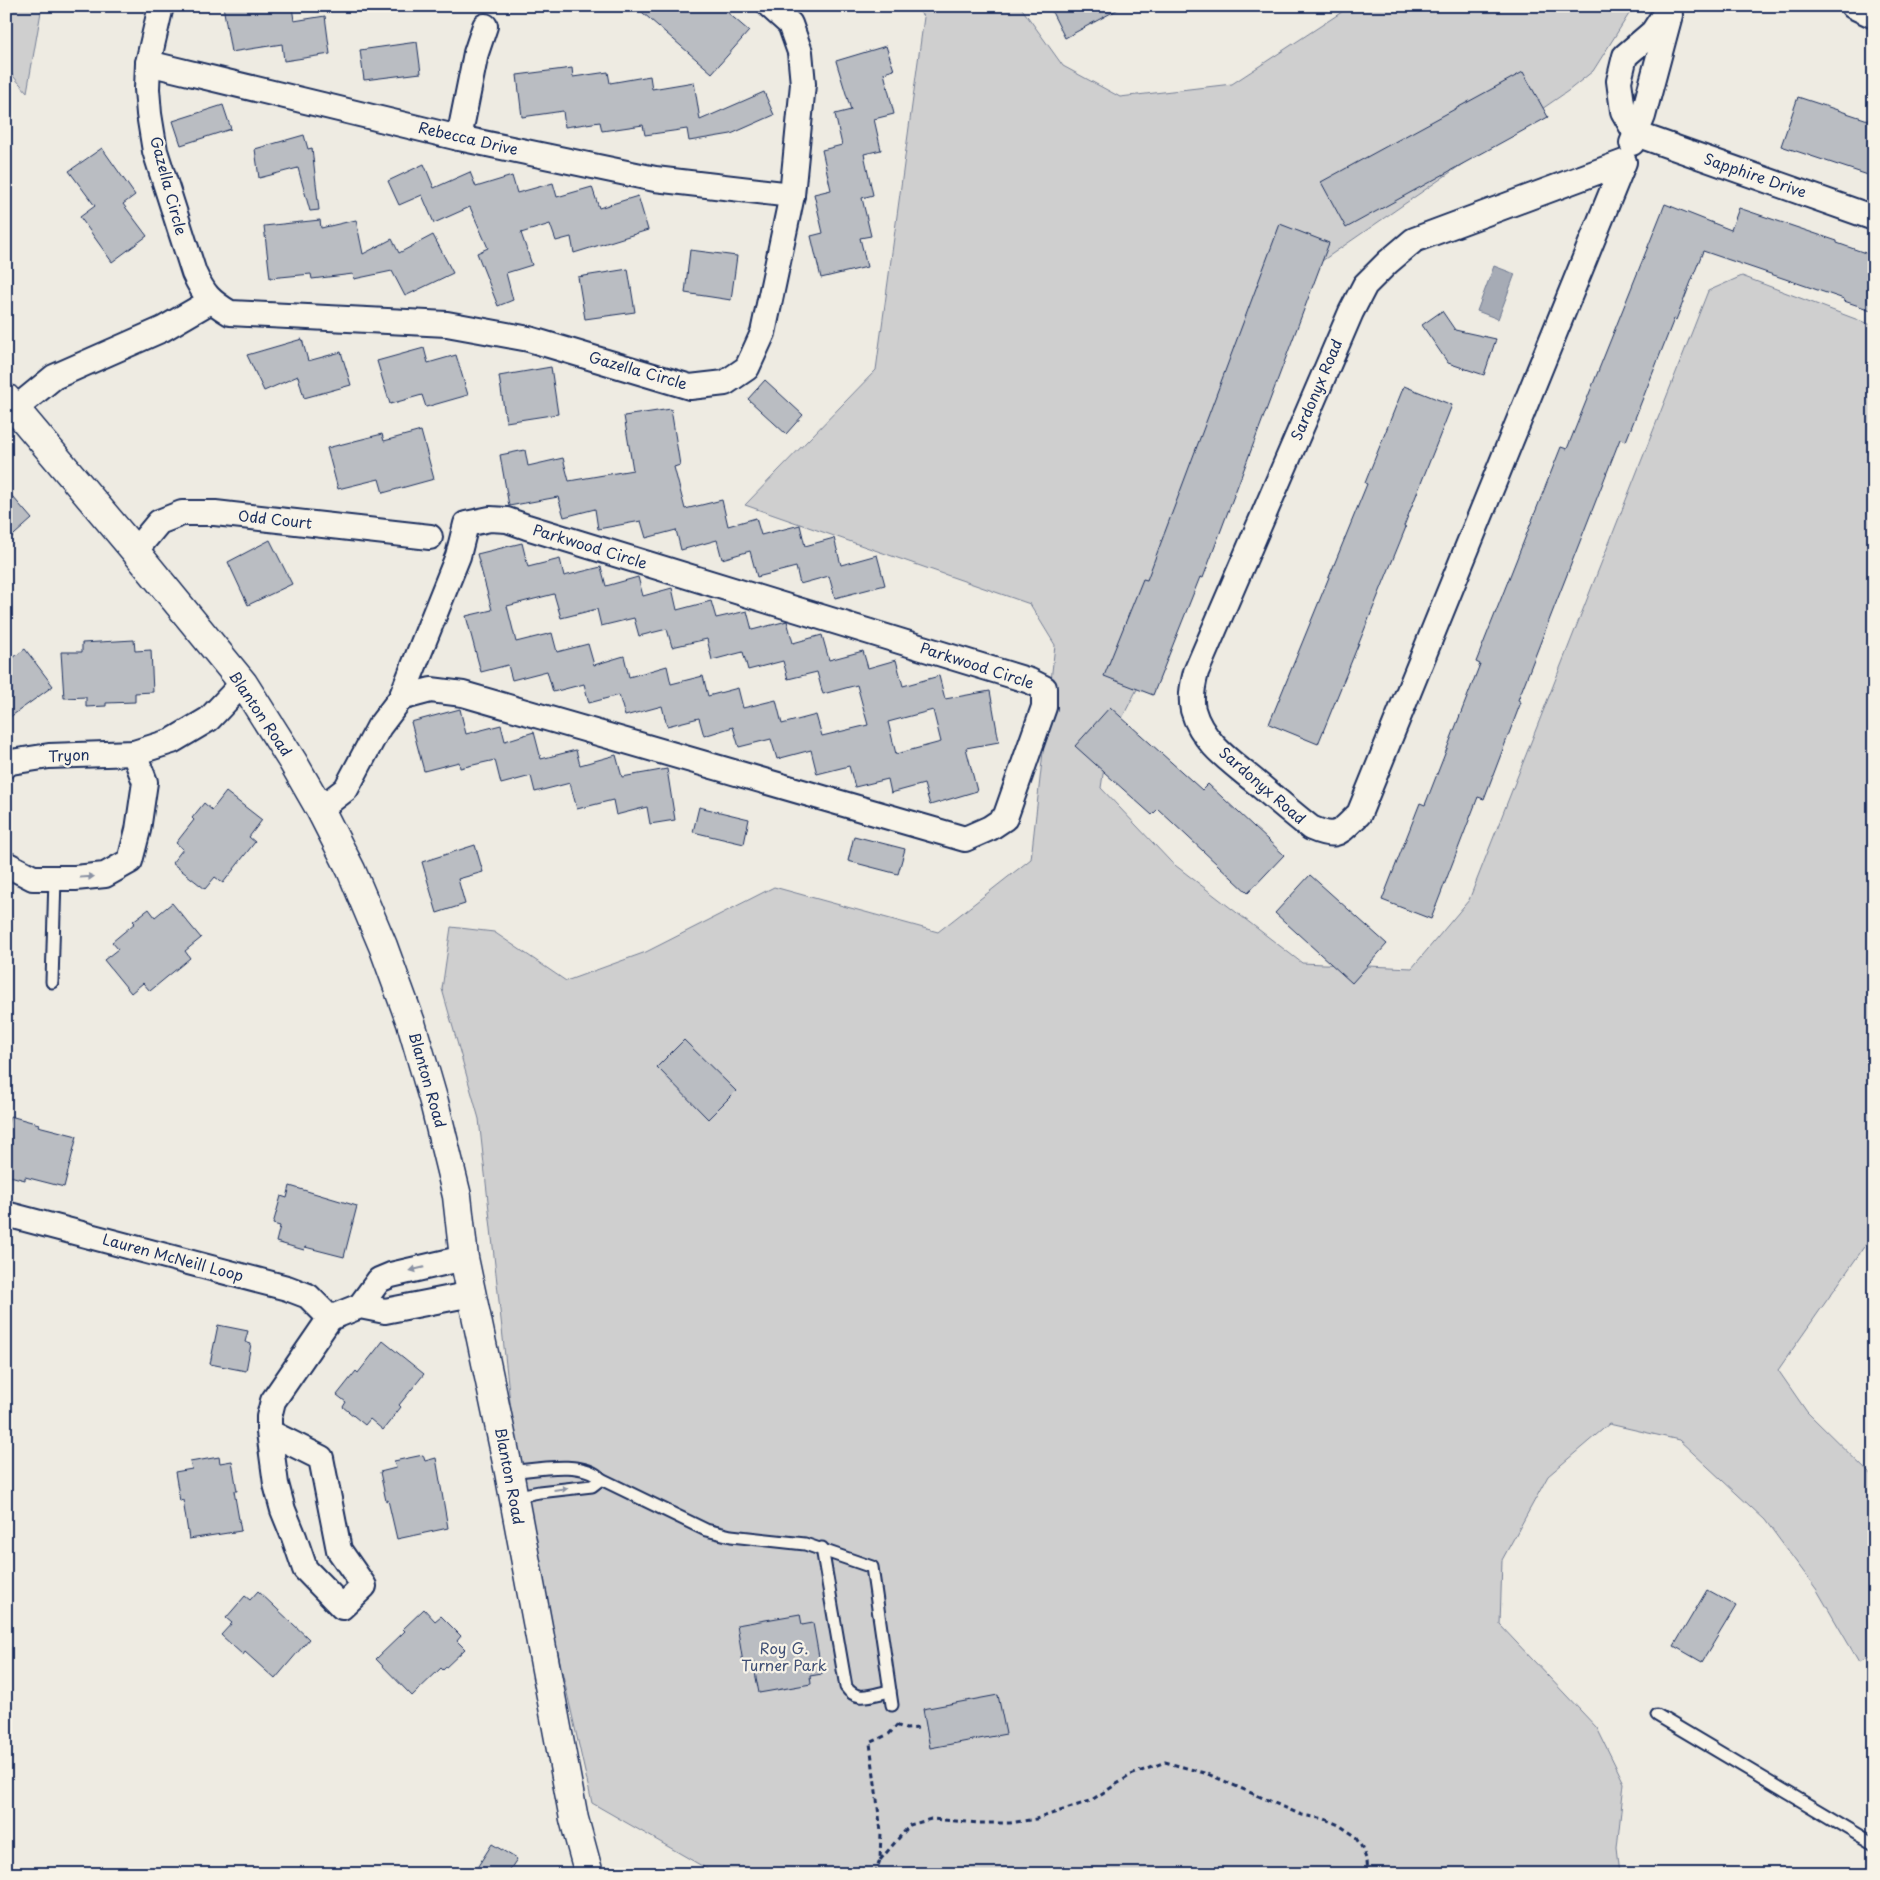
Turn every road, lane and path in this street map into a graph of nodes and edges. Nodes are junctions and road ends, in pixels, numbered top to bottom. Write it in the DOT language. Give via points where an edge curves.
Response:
graph roads {
  1 [pos="161,6"];
  2 [pos="770,6"];
  3 [pos="1671,6"];
  4 [pos="1853,6"];
  5 [pos="1874,16"];
  6 [pos="484,26"];
  7 [pos="148,62"];
  8 [pos="1636,134"];
  9 [pos="459,138"];
  10 [pos="1624,162"];
  11 [pos="792,195"];
  12 [pos="1874,218"];
  13 [pos="211,301"];
  14 [pos="9,408"];
  15 [pos="430,537"];
  16 [pos="135,551"];
  17 [pos="243,683"];
  18 [pos="401,698"];
  19 [pos="134,753"];
  20 [pos="6,765"];
  21 [pos="320,809"];
  22 [pos="6,864"];
  23 [pos="55,878"];
  24 [pos="52,982"];
  25 [pos="6,1214"];
  26 [pos="464,1258"];
  27 [pos="472,1294"];
  28 [pos="360,1306"];
  29 [pos="330,1318"];
  30 [pos="269,1432"];
  31 [pos="601,1479"];
  32 [pos="511,1485"];
  33 [pos="822,1548"];
  34 [pos="890,1691"];
  35 [pos="892,1705"];
  36 [pos="1657,1715"];
  37 [pos="896,1725"];
  38 [pos="918,1728"];
  39 [pos="1874,1844"];
  40 [pos="880,1860"];
  41 [pos="589,1874"];
  42 [pos="874,1874"];
  43 [pos="1368,1874"];
  1 -- 7 [label="street, Gazella Circle"];
  2 -- 11 [label="street, Gazella Circle" via="790,24 800,52 803,84"];
  3 -- 8 [label="street, Sardonyx Road"];
  3 -- 8 [label="street, Sardonyx Road" via="1654,32 1625,56 1619,81 1623,111"];
  4 -- 5 [label="street"];
  6 -- 9 [label="street"];
  7 -- 9 [label="street, Rebecca Drive"];
  7 -- 13 [label="street, Gazella Circle" via="148,97 155,151 194,273"];
  8 -- 10 [label="street, Sardonyx Road"];
  8 -- 12 [label="street, Sapphire Drive"];
  9 -- 11 [label="street, Rebecca Drive" via="655,180"];
  10 -- 10 [label="street, Sardonyx Road" via="1359,814 1339,833 1327,835 1311,828 1210,741 1199,725 1193,708 1192,690 1196,672 1351,312 1365,285 1414,240"];
  11 -- 13 [label="street, Gazella Circle" via="763,333 747,368 725,383 690,387 529,339 447,324 230,313"];
  13 -- 14 [label="street" via="163,329 54,377"];
  14 -- 16 [label="street, Blanton Road"];
  15 -- 16 [label="street, Odd Court" via="215,513 182,513 159,522"];
  16 -- 17 [label="street, Blanton Road"];
  17 -- 19 [label="street, Tryon" via="209,720 172,741"];
  17 -- 21 [label="street, Blanton Road"];
  18 -- 18 [label="street, Parkwood Circle" via="431,690 463,694 965,839 1005,818 1044,707 1044,688 1030,681 507,520 490,519 466,524 458,556"];
  18 -- 21 [label="street, Parkwood Circle" via="379,727 346,789"];
  19 -- 20 [label="street, Tryon" via="49,756"];
  23 -- 19 [label="street, one-way" via="105,876 130,861 145,782"];
  21 -- 26 [label="street, Blanton Road" via="351,870 411,1023 456,1196"];
  22 -- 23 [label="street" via="33,878"];
  23 -- 24 [label="lane"];
  25 -- 29 [label="street, Lauren McNeill Loop" via="287,1288 308,1296"];
  26 -- 27 [label="street, Blanton Road"];
  26 -- 28 [label="street, one-way" via="379,1280"];
  27 -- 28 [label="street" via="384,1311"];
  27 -- 32 [label="street, Blanton Road"];
  28 -- 29 [label="street"];
  29 -- 30 [label="street" via="273,1401"];
  30 -- 30 [label="street" via="276,1484 305,1570 342,1607 364,1586 339,1550 321,1458"];
  32 -- 31 [label="lane, one-way" via="539,1492 592,1486"];
  31 -- 32 [label="lane" via="595,1473 580,1469 555,1467"];
  31 -- 33 [label="lane" via="706,1530"];
  32 -- 41 [label="street, Blanton Road" via="574,1818"];
  33 -- 34 [label="lane" via="872,1567"];
  33 -- 34 [label="lane" via="846,1686 850,1693 861,1696"];
  34 -- 35 [label="lane"];
  35 -- 37 [label="path"];
  36 -- 39 [label="lane"];
  37 -- 38 [label="path" via="906,1729"];
  37 -- 40 [label="path" via="889,1734 870,1743"];
  40 -- 42 [label="path"];
  40 -- 43 [label="path" via="910,1825 931,1819 1002,1823 1036,1819 1090,1801 1131,1775 1165,1762 1208,1774 1302,1815 1339,1825 1354,1835 1361,1846"];
}
